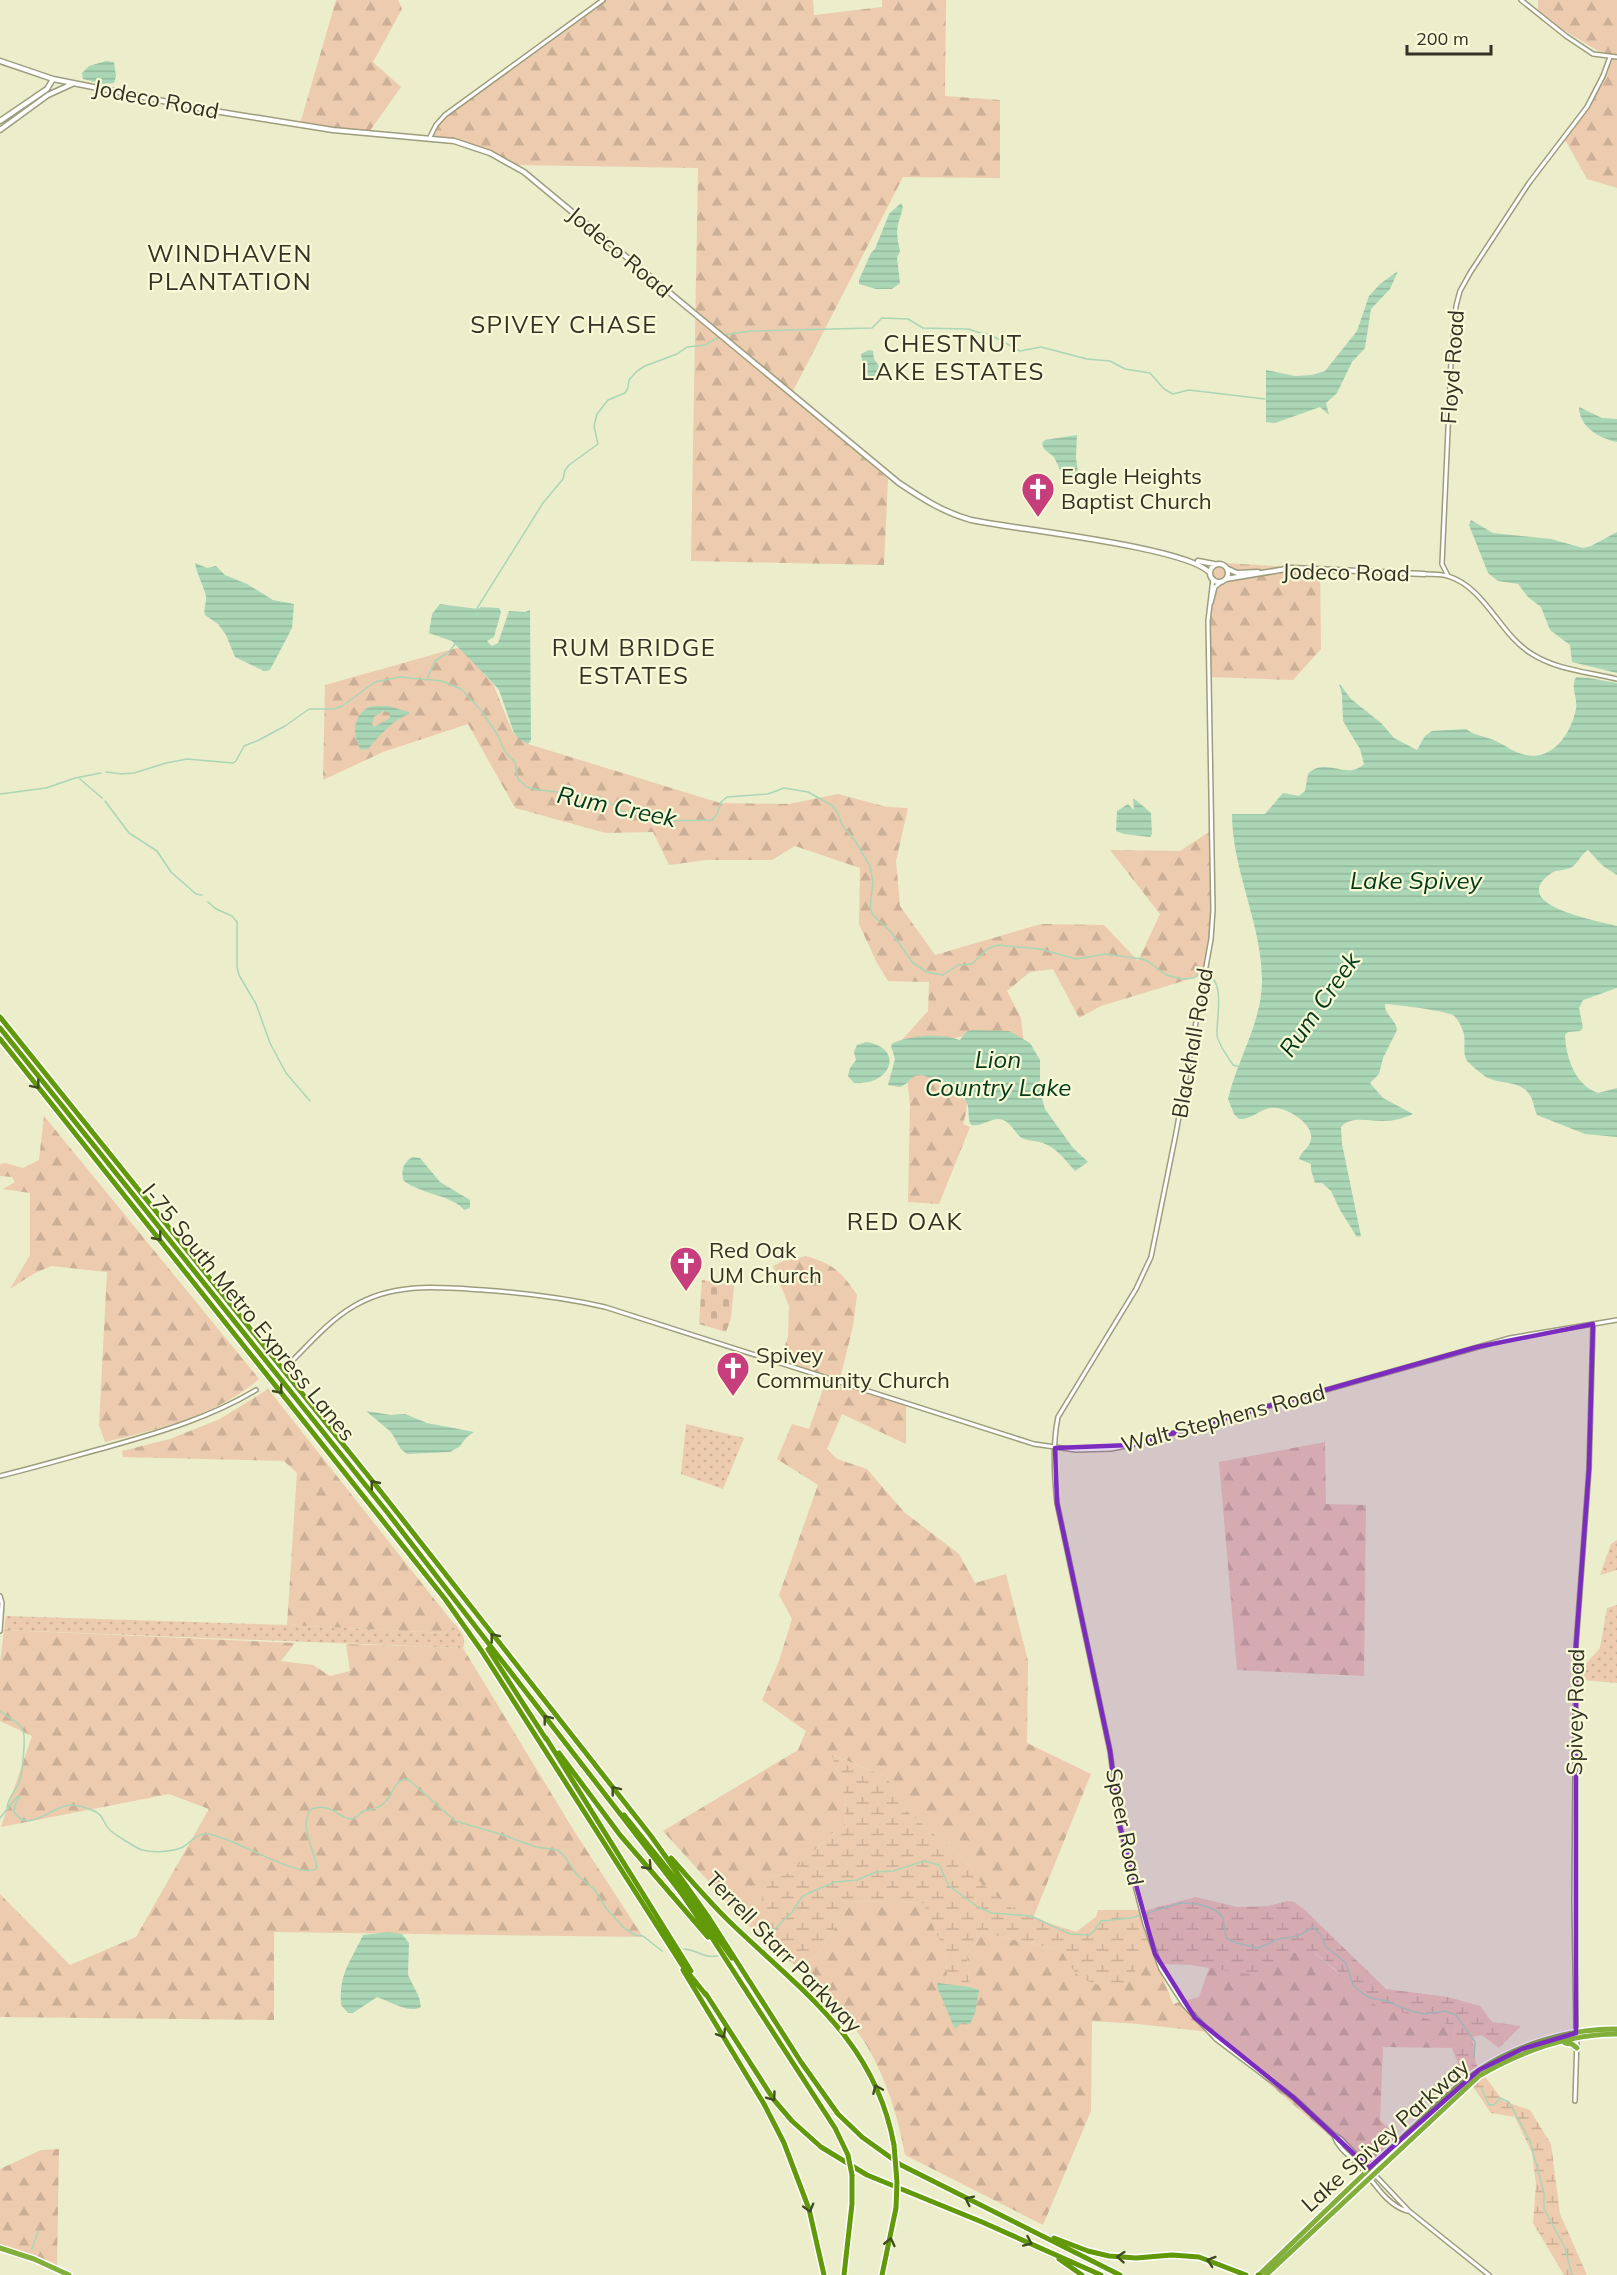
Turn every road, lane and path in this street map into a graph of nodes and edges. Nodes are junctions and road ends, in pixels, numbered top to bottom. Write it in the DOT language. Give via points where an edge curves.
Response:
graph roads {
  1 [pos="603,0"];
  2 [pos="1521,0"];
  3 [pos="1610,57"];
  4 [pos="1617,57"];
  5 [pos="0,61"];
  6 [pos="53,79"];
  7 [pos="76,84"];
  8 [pos="48,95"];
  9 [pos="0,121"];
  10 [pos="0,130"];
  11 [pos="430,137"];
  12 [pos="1188,560"];
  13 [pos="1216,564"];
  14 [pos="1227,569"];
  15 [pos="1268,572"];
  16 [pos="1210,573"];
  17 [pos="1424,574"];
  18 [pos="1448,576"];
  19 [pos="1213,579"];
  20 [pos="1226,579"];
  21 [pos="1221,582"];
  22 [pos="1209,610"];
  23 [pos="1617,679"];
  24 [pos="0,1017"];
  25 [pos="0,1028"];
  26 [pos="0,1039"];
  27 [pos="1617,1320"];
  28 [pos="1593,1324"];
  29 [pos="293,1360"];
  30 [pos="255,1389"];
  31 [pos="1055,1448"];
  32 [pos="0,1476"];
  33 [pos="0,1596"];
  34 [pos="469,1620"];
  35 [pos="0,1631"];
  36 [pos="546,1738"];
  37 [pos="583,1765"];
  38 [pos="651,1836"];
  39 [pos="711,1939"];
  40 [pos="682,1965"];
  41 [pos="742,1970"];
  42 [pos="706,1995"];
  43 [pos="1617,2029"];
  44 [pos="1617,2034"];
  45 [pos="1576,2035"];
  46 [pos="1577,2048"];
  47 [pos="1532,2051"];
  48 [pos="1575,2101"];
  49 [pos="1333,2134"];
  50 [pos="1369,2173"];
  51 [pos="1409,2211"];
  52 [pos="1021,2226"];
  53 [pos="0,2248"];
  54 [pos="1044,2250"];
  55 [pos="69,2275"];
  56 [pos="824,2275"];
  57 [pos="843,2275"];
  58 [pos="882,2275"];
  59 [pos="1082,2275"];
  60 [pos="1101,2275"];
  61 [pos="1120,2275"];
  62 [pos="1243,2275"];
  63 [pos="1259,2275"];
  64 [pos="1266,2275"];
  65 [pos="1488,2275"];
  1 -- 11 [label="street" via="445,115"];
  2 -- 3 [label="street" via="1593,54"];
  3 -- 4 [label="street"];
  3 -- 18 [label="street, Floyd Road" via="1587,107 1529,183 1460,291 1452,340 1444,478 1442,564"];
  5 -- 6 [label="main road, Jodeco Road"];
  6 -- 7 [label="main road, Jodeco Road"];
  6 -- 8 [label="main road"];
  6 -- 9 [label="main road" via="47,89"];
  7 -- 8 [label="main road"];
  7 -- 11 [label="main road, Jodeco Road" via="328,129"];
  8 -- 10 [label="main road"];
  11 -- 12 [label="main road, Jodeco Road" via="478,147 524,172 899,483 937,508 979,522"];
  12 -- 13 [label="main road, Jodeco Road"];
  12 -- 16 [label="main road, Jodeco Road"];
  13 -- 14 [label="main road"];
  13 -- 16 [label="main road"];
  14 -- 15 [label="main road, Jodeco Road" via="1238,573"];
  14 -- 20 [label="main road"];
  15 -- 17 [label="main road, Jodeco Road" via="1292,568"];
  15 -- 20 [label="main road, Jodeco Road"];
  16 -- 19 [label="main road"];
  17 -- 18 [label="street"];
  18 -- 23 [label="street" via="1474,592 1531,654 1555,665"];
  19 -- 21 [label="main road"];
  19 -- 22 [label="street, Blackhall Road"];
  20 -- 21 [label="main road"];
  21 -- 22 [label="street, Blackhall Road" via="1215,587"];
  22 -- 31 [label="street, Blackhall Road" via="1214,910 1177,1132 1151,1257 1136,1289 1058,1418"];
  38 -- 24 [label="highway, one-way"];
  25 -- 34 [label="highway, I-75 South Metro Express Lanes"];
  26 -- 40 [label="highway, one-way" via="445,1599"];
  27 -- 28 [label="street, Walt Stephens Road"];
  28 -- 31 [label="street, Walt Stephens Road" via="1477,1347 1131,1445 1111,1449"];
  28 -- 45 [label="street, Spivey Road" via="1589,1469 1576,1646"];
  29 -- 31 [label="street, Walt Stephens Road" via="355,1305 393,1291 431,1286 535,1294 605,1307"];
  30 -- 32 [label="street" via="223,1408 175,1428"];
  31 -- 49 [label="street, Speer Road" via="1058,1511 1110,1751 1120,1827 1155,1954 1173,1990 1195,2018"];
  33 -- 35 [label="street"];
  34 -- 36 [label="highway, I-75 South Metro Express Lanes"];
  37 -- 34 [label="highway, I-75 South Metro Express Lanes, one-way"];
  36 -- 39 [label="highway, I-75 South Metro Express Lanes, one-way" via="620,1835"];
  36 -- 42 [label="highway"];
  37 -- 39 [label="highway, I-75 South Metro Express Lanes"];
  37 -- 41 [label="highway" via="673,1875"];
  38 -- 41 [label="highway"];
  58 -- 38 [label="highway, Terrell Starr Parkway, one-way, bridge" via="896,2208 894,2145 878,2089 863,2060 813,2000 716,1908"];
  39 -- 57 [label="highway, I-75 South Metro Express Lanes, bridge" via="838,2133 848,2155 852,2204"];
  40 -- 42 [label="highway"];
  40 -- 56 [label="highway, one-way" via="784,2143 809,2209"];
  52 -- 41 [label="highway, one-way" via="907,2169 853,2129 828,2101"];
  42 -- 54 [label="highway, one-way" via="774,2100 821,2147 867,2175"];
  43 -- 45 [label="highway, Lake Spivey Parkway"];
  44 -- 45 [label="highway, Lake Spivey Parkway"];
  45 -- 46 [label="street, Spivey Road"];
  45 -- 47 [label="highway, Lake Spivey Parkway"];
  45 -- 50 [label="highway, Lake Spivey Parkway" via="1522,2049 1479,2070"];
  46 -- 47 [label="highway" via="1566,2042"];
  46 -- 48 [label="street, Spivey Road"];
  47 -- 50 [label="highway, Lake Spivey Parkway" via="1479,2076"];
  49 -- 50 [label="street, Speer Road"];
  49 -- 50 [label="street, Speer Road" via="1337,2144"];
  50 -- 51 [label="street"];
  50 -- 51 [label="street" via="1381,2193"];
  50 -- 63 [label="highway, Lake Spivey Parkway"];
  50 -- 64 [label="highway, Lake Spivey Parkway"];
  51 -- 65 [label="street"];
  52 -- 61 [label="highway"];
  62 -- 52 [label="highway, one-way" via="1191,2256 1130,2258 1096,2254"];
  53 -- 55 [label="highway" via="39,2260"];
  54 -- 59 [label="highway"];
  54 -- 60 [label="highway"];
}
